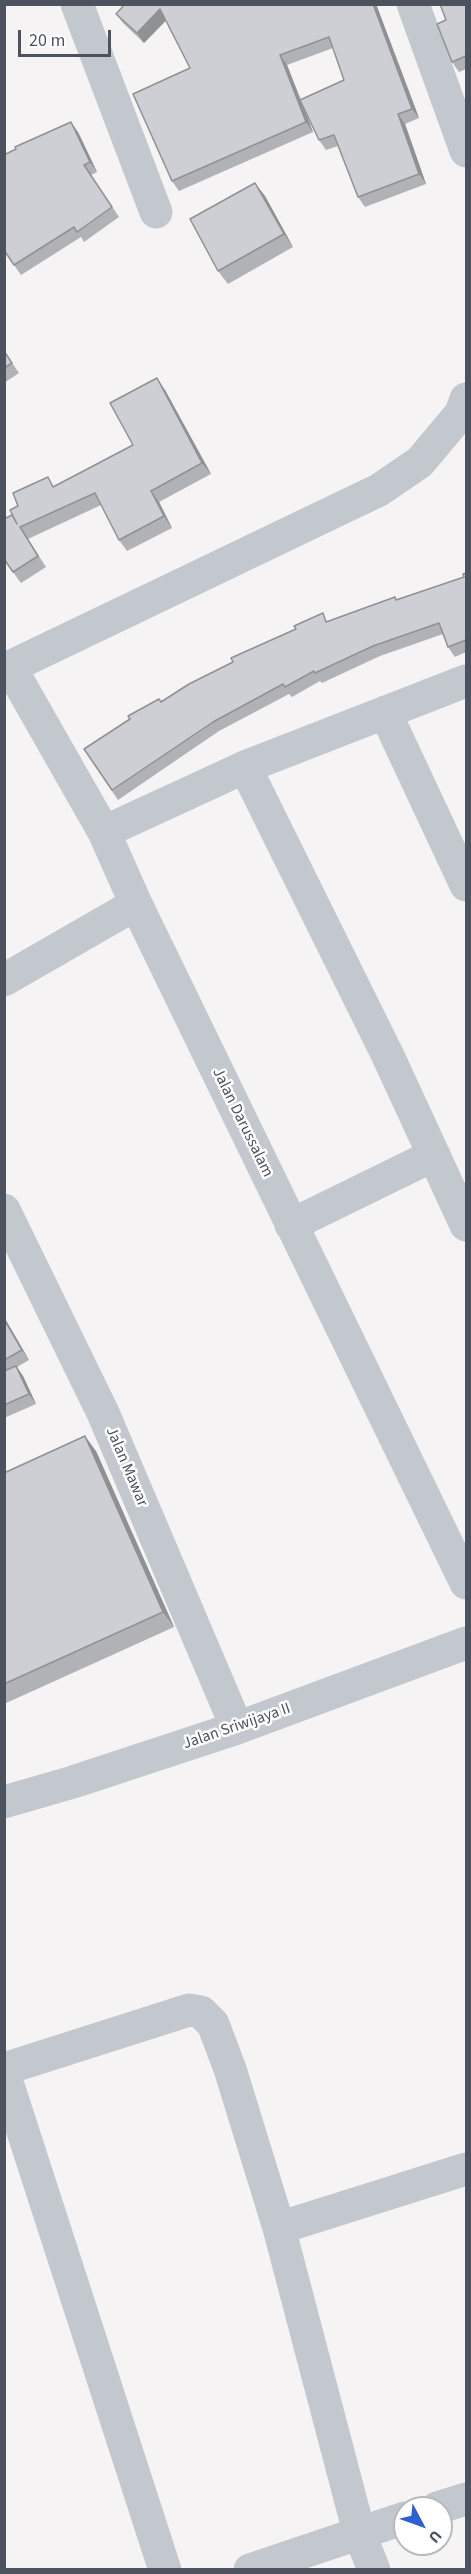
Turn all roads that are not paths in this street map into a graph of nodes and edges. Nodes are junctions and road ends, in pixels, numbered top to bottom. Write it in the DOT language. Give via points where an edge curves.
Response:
graph roads {
  1 [pos="77,4"];
  2 [pos="413,4"];
  3 [pos="466,151"];
  4 [pos="156,212"];
  5 [pos="466,399"];
  6 [pos="466,681"];
  7 [pos="385,712"];
  8 [pos="245,767"];
  9 [pos="104,832"];
  10 [pos="466,885"];
  11 [pos="136,904"];
  12 [pos="4,980"];
  13 [pos="434,1155"];
  14 [pos="4,1210"];
  15 [pos="291,1225"];
  16 [pos="466,1225"];
  17 [pos="466,1583"];
  18 [pos="466,1643"];
  19 [pos="237,1728"];
  20 [pos="4,1802"];
  21 [pos="4,2071"];
  22 [pos="466,2169"];
  23 [pos="279,2228"];
  24 [pos="393,2522"];
  25 [pos="359,2532"];
  26 [pos="165,2570"];
  27 [pos="250,2570"];
  28 [pos="374,2570"];
  1 -- 4 [label="street"];
  2 -- 3 [label="street"];
  5 -- 9 [label="street, Jalan Darussalam" via="461,413 420,462 379,490 10,667"];
  6 -- 7 [label="street"];
  7 -- 8 [label="street"];
  7 -- 10 [label="street"];
  8 -- 9 [label="street"];
  8 -- 13 [label="street"];
  9 -- 11 [label="street, Jalan Darussalam"];
  11 -- 12 [label="street"];
  11 -- 15 [label="street, Jalan Darussalam"];
  13 -- 15 [label="street"];
  13 -- 16 [label="street"];
  14 -- 19 [label="street, Jalan Mawar" via="103,1413"];
  15 -- 17 [label="street, Jalan Darussalam"];
  18 -- 19 [label="street, Jalan Sriwijaya II"];
  19 -- 20 [label="street, Jalan Sriwijaya II"];
  21 -- 23 [label="street" via="169,2015 189,2010 201,2012 213,2024 230,2069"];
  21 -- 26 [label="street"];
  22 -- 23 [label="street"];
  23 -- 25 [label="street"];
  24 -- 25 [label="street"];
  25 -- 27 [label="street"];
  25 -- 28 [label="street"];
}
